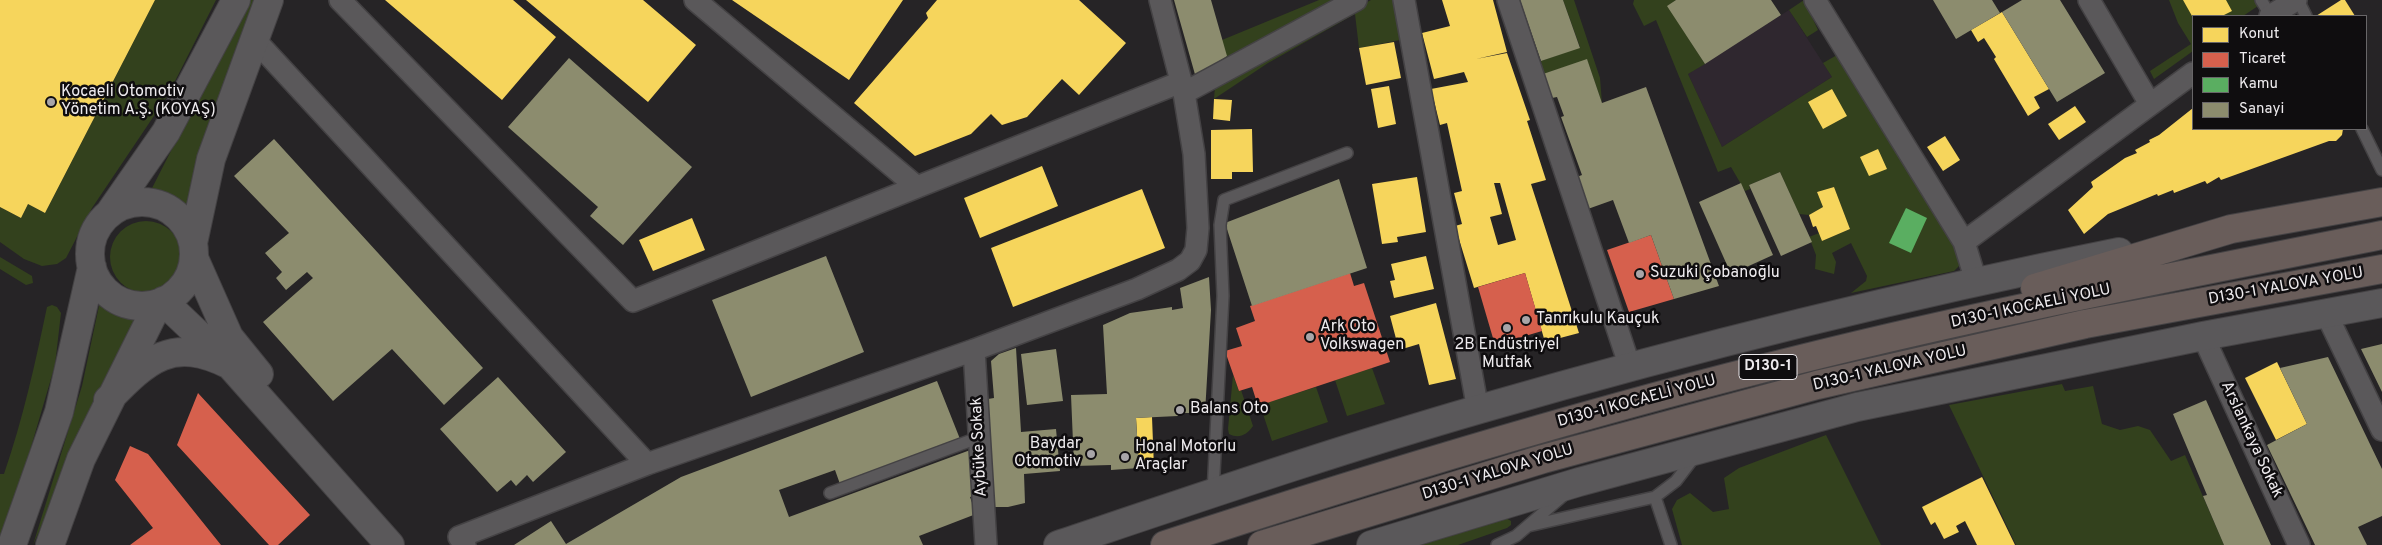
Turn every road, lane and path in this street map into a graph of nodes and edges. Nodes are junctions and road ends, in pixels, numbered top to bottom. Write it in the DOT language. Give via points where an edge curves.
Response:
graph roads {
  1 [pos="236,0"];
  2 [pos="269,0"];
  3 [pos="340,0"];
  4 [pos="695,0"];
  5 [pos="1160,0"];
  6 [pos="1356,0"];
  7 [pos="1404,0"];
  8 [pos="1508,0"];
  9 [pos="1815,0"];
  10 [pos="2089,0"];
  11 [pos="2261,0"];
  12 [pos="2297,0"];
  13 [pos="2269,15"];
  14 [pos="2272,15"];
  15 [pos="2305,15"];
  16 [pos="254,39"];
  17 [pos="2192,73"];
  18 [pos="1182,88"];
  19 [pos="2150,104"];
  20 [pos="2362,130"];
  21 [pos="1347,153"];
  22 [pos="2382,170"];
  23 [pos="917,187"];
  24 [pos="2382,202"];
  25 [pos="111,211"];
  26 [pos="2231,229"];
  27 [pos="2382,235"];
  28 [pos="1964,242"];
  29 [pos="194,250"];
  30 [pos="92,267"];
  31 [pos="2382,269"];
  32 [pos="1976,281"];
  33 [pos="2382,285"];
  34 [pos="160,302"];
  35 [pos="2382,303"];
  36 [pos="2326,313"];
  37 [pos="2085,324"];
  38 [pos="2203,336"];
  39 [pos="974,350"];
  40 [pos="1803,358"];
  41 [pos="230,365"];
  42 [pos="1630,368"];
  43 [pos="108,400"];
  44 [pos="1478,410"];
  45 [pos="2382,430"];
  46 [pos="980,437"];
  47 [pos="1702,448"];
  48 [pos="647,464"];
  49 [pos="1579,482"];
  50 [pos="1213,493"];
  51 [pos="830,494"];
  52 [pos="1655,497"];
  53 [pos="1528,526"];
  54 [pos="12,545"];
  55 [pos="50,545"];
  56 [pos="390,545"];
  57 [pos="408,545"];
  58 [pos="465,545"];
  59 [pos="986,545"];
  60 [pos="1058,545"];
  61 [pos="1165,545"];
  62 [pos="1262,545"];
  63 [pos="1371,545"];
  64 [pos="1497,545"];
  65 [pos="1671,545"];
  66 [pos="2299,545"];
  1 -- 25 [label="street" via="166,132"];
  2 -- 16 [label="street"];
  3 -- 23 [label="street" via="633,301"];
  4 -- 23 [label="street"];
  5 -- 18 [label="street"];
  6 -- 18 [label="street"];
  7 -- 44 [label="street"];
  8 -- 42 [label="street"];
  9 -- 28 [label="street"];
  10 -- 19 [label="street"];
  11 -- 13 [label="lane"];
  12 -- 14 [label="street"];
  12 -- 15 [label="lane"];
  16 -- 29 [label="street" via="211,158"];
  16 -- 48 [label="street"];
  17 -- 19 [label="street"];
  18 -- 23 [label="street"];
  18 -- 39 [label="street" via="1194,154 1198,228 1196,250 1190,261 1137,289"];
  19 -- 28 [label="street"];
  20 -- 22 [label="lane"];
  21 -- 50 [label="lane" via="1224,200 1220,225 1222,313"];
  24 -- 26 [label="highway"];
  25 -- 29 [label="street" via="127,203 144,201 161,205 176,213 187,227"];
  25 -- 30 [label="street" via="93,236"];
  26 -- 32 [label="street"];
  26 -- 40 [label="highway"];
  27 -- 40 [label="highway, D130-1 KOCAELİ YOLU / D130-1" via="2073,297"];
  28 -- 32 [label="street"];
  29 -- 34 [label="street" via="191,273 183,286 172,297"];
  29 -- 57 [label="street" via="220,320 240,353"];
  30 -- 34 [label="street" via="104,289 125,303 142,306"];
  30 -- 54 [label="street" via="60,412"];
  31 -- 37 [label="highway, D130-1 YALOVA YOLU / D130-1"];
  32 -- 42 [label="street"];
  33 -- 37 [label="highway"];
  34 -- 41 [label="street"];
  34 -- 43 [label="street"];
  35 -- 36 [label="street"];
  36 -- 38 [label="street"];
  36 -- 45 [label="street"];
  37 -- 62 [label="highway, D130-1 YALOVA YOLU / D130-1" via="1817,385 1543,459"];
  38 -- 47 [label="street" via="1866,405"];
  38 -- 66 [label="street, Arslankaya Sokak"];
  39 -- 46 [label="street, Aybüke Sokak"];
  39 -- 48 [label="street"];
  40 -- 61 [label="highway, D130-1 KOCAELİ YOLU / D130-1" via="1652,397 1374,477"];
  41 -- 43 [label="street" via="197,351 166,355 137,371"];
  41 -- 56 [label="street"];
  42 -- 44 [label="street"];
  43 -- 55 [label="street" via="81,459"];
  44 -- 50 [label="street"];
  46 -- 51 [label="lane"];
  46 -- 59 [label="street, Aybüke Sokak"];
  47 -- 49 [label="street"];
  47 -- 52 [label="lane" via="1676,481"];
  48 -- 58 [label="street" via="459,537"];
  49 -- 53 [label="lane"];
  49 -- 63 [label="street"];
  50 -- 60 [label="street"];
  52 -- 53 [label="lane"];
  52 -- 65 [label="lane"];
  53 -- 64 [label="lane"];
}
